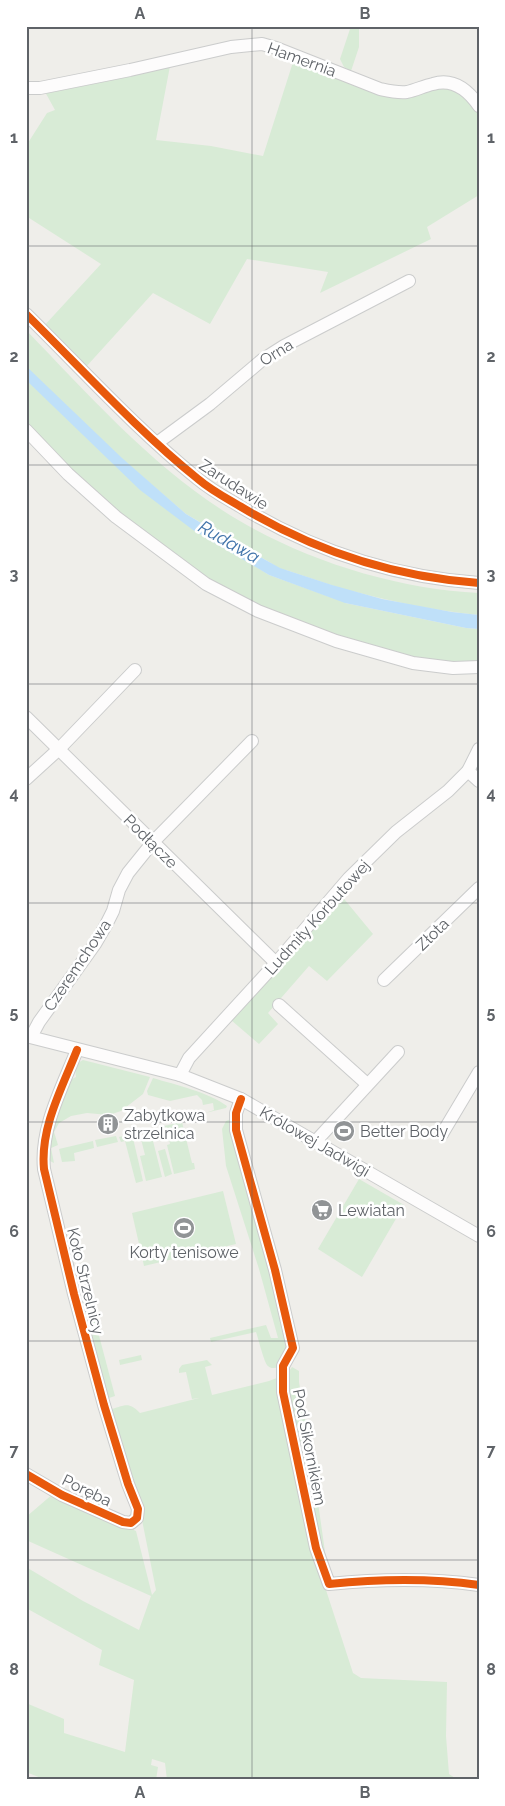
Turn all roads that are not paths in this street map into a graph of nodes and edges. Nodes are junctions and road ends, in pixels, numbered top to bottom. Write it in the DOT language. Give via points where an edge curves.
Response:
graph roads {
  1 [pos="26,88"];
  2 [pos="479,106"];
  3 [pos="409,281"];
  4 [pos="26,314"];
  5 [pos="26,430"];
  6 [pos="157,444"];
  7 [pos="479,583"];
  8 [pos="479,667"];
  9 [pos="135,670"];
  10 [pos="26,717"];
  11 [pos="252,741"];
  12 [pos="59,749"];
  13 [pos="479,749"];
  14 [pos="468,771"];
  15 [pos="26,779"];
  16 [pos="479,781"];
  17 [pos="153,842"];
  18 [pos="479,888"];
  19 [pos="276,964"];
  20 [pos="384,980"];
  21 [pos="279,1005"];
  22 [pos="29,1037"];
  23 [pos="77,1050"];
  24 [pos="398,1052"];
  25 [pos="478,1074"];
  26 [pos="180,1075"];
  27 [pos="367,1084"];
  28 [pos="241,1099"];
  29 [pos="442,1134"];
  30 [pos="315,1142"];
  31 [pos="479,1236"];
  32 [pos="26,1474"];
  33 [pos="137,1518"];
  34 [pos="479,1585"];
  1 -- 2 [label="street, Hamernia" via="40,88 231,47 262,44 397,93 450,82 463,87"];
  3 -- 6 [label="street, Orna" via="262,360"];
  4 -- 6 [label="street, Zarudawie"];
  5 -- 8 [label="street" via="116,517 198,578 228,596 336,641 413,663 453,668"];
  6 -- 7 [label="street, Zarudawie" via="215,492 278,529 381,567"];
  9 -- 12 [label="street"];
  10 -- 12 [label="street, Podłącze"];
  11 -- 17 [label="street, Czeremchowa"];
  12 -- 15 [label="street"];
  12 -- 17 [label="street, Podłącze"];
  13 -- 14 [label="street, Ludmiły Korbutowej"];
  14 -- 16 [label="street"];
  14 -- 19 [label="street, Ludmiły Korbutowej" via="396,832 349,878"];
  17 -- 19 [label="street, Podłącze"];
  17 -- 22 [label="street, Czeremchowa" via="128,872 113,911 95,944"];
  18 -- 20 [label="street, Złota"];
  19 -- 26 [label="street, Ludmiły Korbutowej" via="189,1058"];
  21 -- 27 [label="street"];
  22 -- 23 [label="street, Królowej Jadwigi"];
  23 -- 26 [label="street, Królowej Jadwigi"];
  23 -- 33 [label="street, Koło Strzelnicy" via="47,1130 44,1169 104,1405 138,1509"];
  24 -- 27 [label="street"];
  25 -- 29 [label="street"];
  26 -- 28 [label="street, Królowej Jadwigi"];
  27 -- 30 [label="street"];
  28 -- 30 [label="street, Królowej Jadwigi"];
  28 -- 34 [label="street, Pod Sikornikiem" via="236,1113 236,1130 293,1348 283,1366 283,1392 316,1548 329,1584 380,1579"];
  30 -- 31 [label="street, Królowej Jadwigi"];
  32 -- 33 [label="street, Poręba" via="62,1495 123,1522 131,1523"];
}
